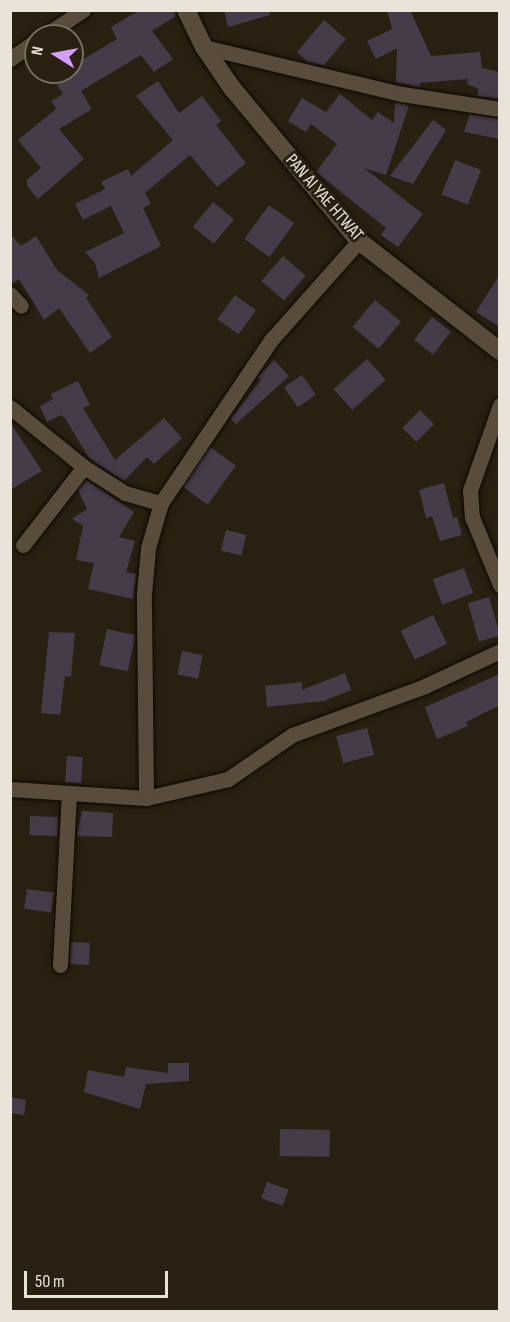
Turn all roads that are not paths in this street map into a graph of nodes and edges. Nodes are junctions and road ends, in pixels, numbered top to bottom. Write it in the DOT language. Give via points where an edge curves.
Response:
graph roads {
  1 [pos="83,10"];
  2 [pos="186,10"];
  3 [pos="62,24"];
  4 [pos="204,47"];
  5 [pos="24,49"];
  6 [pos="10,59"];
  7 [pos="500,109"];
  8 [pos="359,241"];
  9 [pos="10,294"];
  10 [pos="21,306"];
  11 [pos="500,351"];
  12 [pos="500,405"];
  13 [pos="10,407"];
  14 [pos="84,467"];
  15 [pos="160,503"];
  16 [pos="23,545"];
  17 [pos="500,585"];
  18 [pos="500,651"];
  19 [pos="10,789"];
  20 [pos="69,796"];
  21 [pos="146,798"];
  22 [pos="60,965"];
  1 -- 3 [label="street"];
  2 -- 4 [label="street, PAN AI YAE HTWAT"];
  4 -- 7 [label="street" via="402,94"];
  4 -- 8 [label="street, PAN AI YAE HTWAT" via="240,98"];
  5 -- 6 [label="street"];
  8 -- 11 [label="street, PAN AI YAE HTWAT"];
  8 -- 15 [label="street" via="271,340"];
  9 -- 10 [label="street"];
  12 -- 17 [label="street" via="470,490 472,517"];
  13 -- 14 [label="street"];
  14 -- 15 [label="street" via="125,493"];
  14 -- 16 [label="street"];
  15 -- 21 [label="street" via="148,548 144,594"];
  18 -- 21 [label="street" via="425,686 292,735 228,779"];
  19 -- 20 [label="street"];
  20 -- 21 [label="street"];
  20 -- 22 [label="street"];
}
